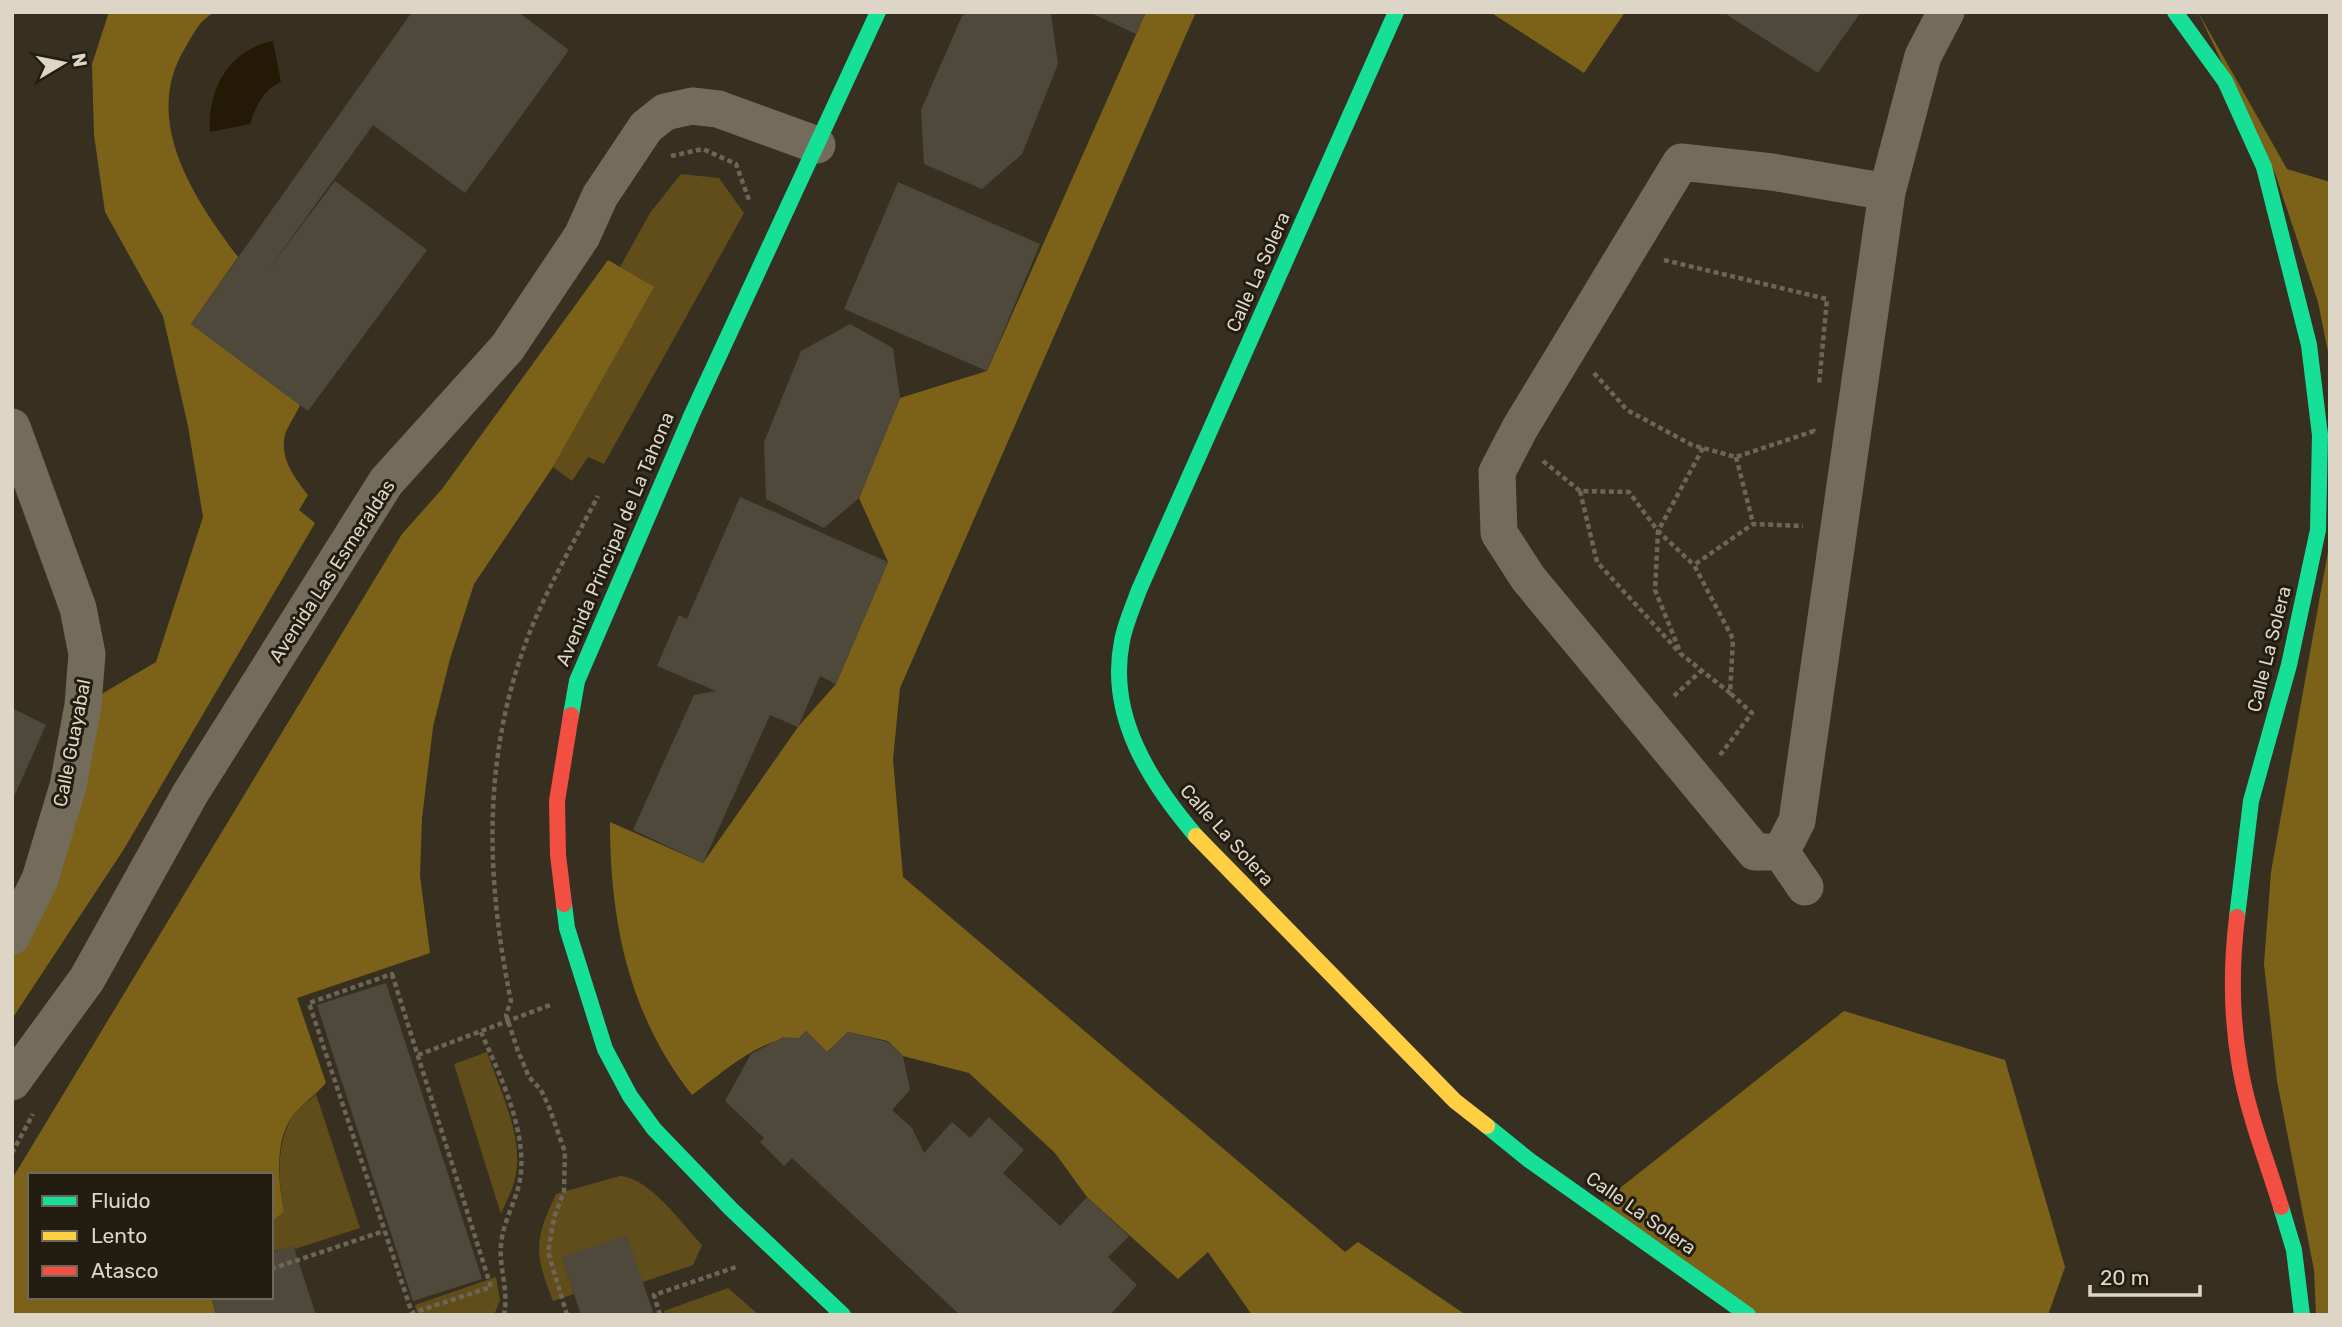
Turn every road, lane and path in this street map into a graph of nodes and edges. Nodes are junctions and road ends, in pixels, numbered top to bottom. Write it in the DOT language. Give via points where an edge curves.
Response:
graph roads {
  1 [pos="878,12"];
  2 [pos="1396,12"];
  3 [pos="1946,12"];
  4 [pos="2175,12"];
  5 [pos="817,145"];
  6 [pos="663,164"];
  7 [pos="1887,192"];
  8 [pos="750,203"];
  9 [pos="1653,257"];
  10 [pos="1599,360"];
  11 [pos="1593,371"];
  12 [pos="1586,382"];
  13 [pos="1818,392"];
  14 [pos="1816,418"];
  15 [pos="12,427"];
  16 [pos="1814,431"];
  17 [pos="1813,445"];
  18 [pos="1703,448"];
  19 [pos="1537,457"];
  20 [pos="1736,457"];
  21 [pos="1580,491"];
  22 [pos="1804,513"];
  23 [pos="1754,524"];
  24 [pos="1658,531"];
  25 [pos="1693,565"];
  26 [pos="1681,654"];
  27 [pos="1702,670"];
  28 [pos="1730,693"];
  29 [pos="1668,702"];
  30 [pos="1711,748"];
  31 [pos="1781,852"];
  32 [pos="1805,887"];
  33 [pos="12,936"];
  34 [pos="560,1001"];
  35 [pos="481,1032"];
  36 [pos="418,1055"];
  37 [pos="25,1093"];
  38 [pos="12,1153"];
  39 [pos="384,1231"];
  40 [pos="746,1263"];
  41 [pos="273,1268"];
  42 [pos="412,1314"];
  43 [pos="504,1315"];
  44 [pos="660,1315"];
  45 [pos="843,1315"];
  46 [pos="1748,1315"];
  47 [pos="2302,1315"];
  1 -- 5 [label="street, Avenida Principal de La Tahona"];
  2 -- 46 [label="street, Calle La Solera" via="1139,590 1122,640 1119,675 1125,714 1139,757 1159,792 1199,840 1455,1101 1529,1160"];
  3 -- 7 [label="street" via="1923,56"];
  4 -- 47 [label="street, Calle La Solera" via="2225,81 2264,167 2309,345 2320,436 2318,530 2251,801 2232,958 2240,1069 2294,1250"];
  5 -- 37 [label="street, Avenida Las Esmeraldas" via="718,109 692,106 665,112 646,127 600,196 582,236 507,348 386,482 190,794"];
  5 -- 45 [label="street, Avenida Principal de La Tahona" via="692,414 577,681 557,801 558,855 567,928 605,1049 630,1096 654,1129 731,1209"];
  6 -- 8 [label="path" via="672,156 703,149 736,164"];
  7 -- 31 [label="street" via="1797,821"];
  7 -- 31 [label="street" via="1681,162 1497,472 1499,533 1528,578 1755,852"];
  9 -- 13 [label="path" via="1827,299"];
  10 -- 11 [label="path"];
  11 -- 12 [label="path"];
  11 -- 18 [label="path" via="1627,410"];
  14 -- 16 [label="path"];
  15 -- 33 [label="street, Calle Guayabal" via="78,608 87,654 68,786 40,879"];
  16 -- 17 [label="path"];
  16 -- 20 [label="path"];
  18 -- 20 [label="path"];
  18 -- 24 [label="path"];
  19 -- 21 [label="path"];
  20 -- 23 [label="path"];
  21 -- 24 [label="path" via="1629,492"];
  21 -- 26 [label="path" via="1597,562"];
  22 -- 23 [label="path" via="1803,526"];
  23 -- 25 [label="path"];
  24 -- 25 [label="path"];
  24 -- 26 [label="path" via="1655,590"];
  25 -- 28 [label="path" via="1733,639"];
  26 -- 27 [label="path"];
  27 -- 28 [label="path"];
  27 -- 29 [label="path"];
  28 -- 30 [label="path" via="1752,713 1719,757"];
  31 -- 32 [label="street"];
  34 -- 35 [label="path"];
  35 -- 36 [label="path"];
  35 -- 43 [label="path" via="515,1123 519,1147 521,1172 502,1232 508,1299"];
  36 -- 39 [label="path" via="392,974 309,1003"];
  36 -- 42 [label="path" via="491,1287"];
  37 -- 38 [label="path"];
  39 -- 41 [label="path"];
  39 -- 42 [label="path"];
  40 -- 44 [label="path" via="654,1295"];
}
